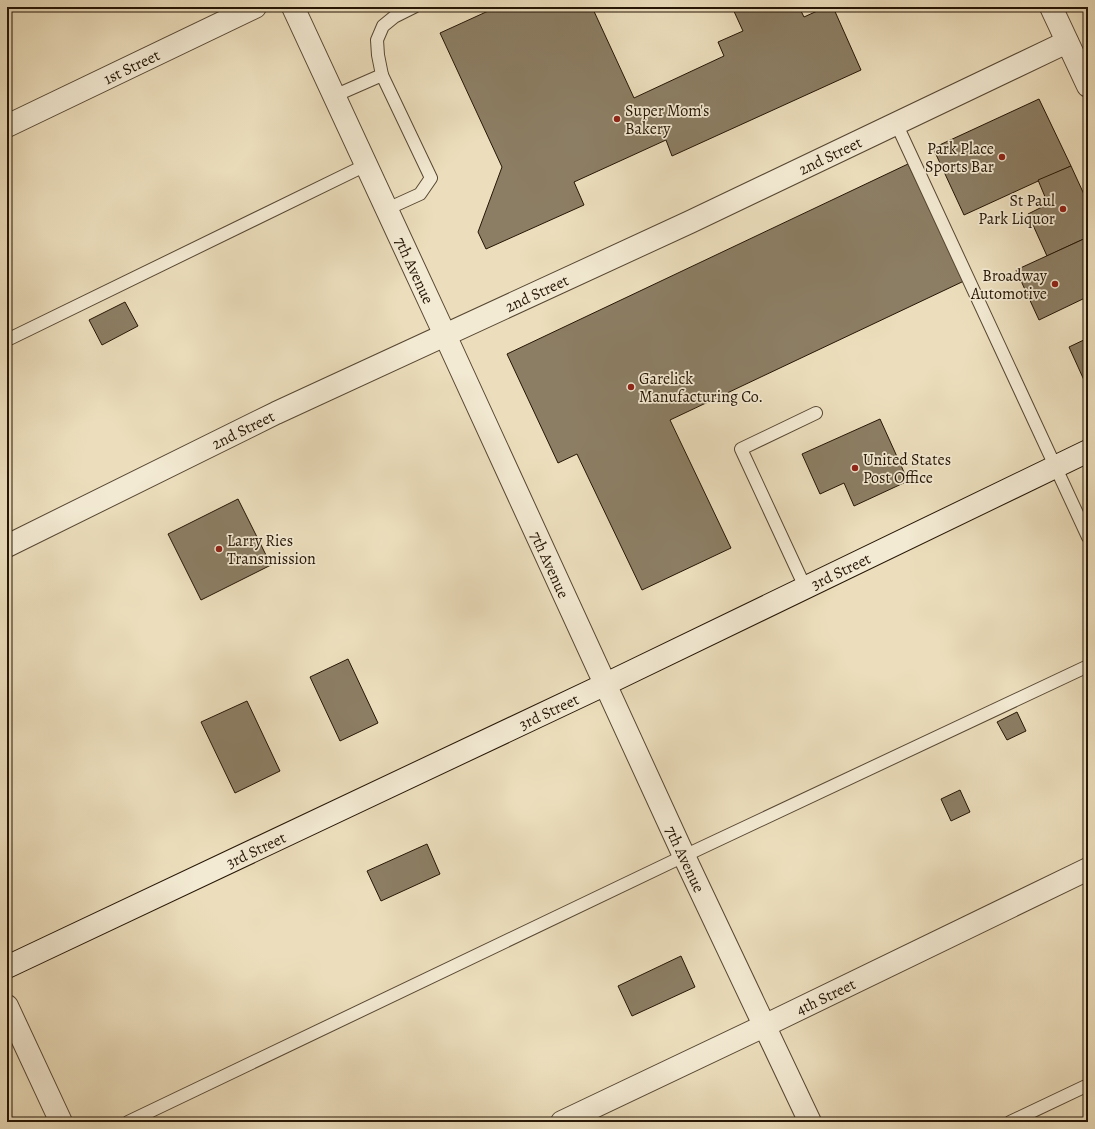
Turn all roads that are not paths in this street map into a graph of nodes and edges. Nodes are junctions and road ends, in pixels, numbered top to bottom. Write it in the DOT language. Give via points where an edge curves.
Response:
graph roads {
  1 [pos="255,7"];
  2 [pos="293,7"];
  3 [pos="414,7"];
  4 [pos="1052,7"];
  5 [pos="1068,42"];
  6 [pos="382,75"];
  7 [pos="1088,86"];
  8 [pos="334,96"];
  9 [pos="896,123"];
  10 [pos="7,126"];
  11 [pos="366,165"];
  12 [pos="387,209"];
  13 [pos="445,335"];
  14 [pos="7,340"];
  15 [pos="816,413"];
  16 [pos="1088,451"];
  17 [pos="1055,466"];
  18 [pos="1088,537"];
  19 [pos="7,546"];
  20 [pos="805,588"];
  21 [pos="1088,666"];
  22 [pos="606,684"];
  23 [pos="684,856"];
  24 [pos="1088,869"];
  25 [pos="7,967"];
  26 [pos="7,1006"];
  27 [pos="764,1026"];
  28 [pos="1088,1085"];
  29 [pos="61,1122"];
  30 [pos="128,1122"];
  31 [pos="562,1122"];
  32 [pos="810,1122"];
  33 [pos="1010,1122"];
  1 -- 10 [label="street, 1st Street"];
  2 -- 8 [label="street, 7th Avenue"];
  3 -- 6 [label="lane" via="394,17 384,26 377,40"];
  4 -- 5 [label="street"];
  5 -- 7 [label="street"];
  5 -- 9 [label="street, 2nd Street"];
  6 -- 8 [label="lane"];
  6 -- 12 [label="lane" via="431,178 420,194"];
  8 -- 11 [label="street, 7th Avenue"];
  9 -- 13 [label="street, 2nd Street"];
  9 -- 17 [label="lane"];
  11 -- 12 [label="street, 7th Avenue"];
  11 -- 14 [label="lane"];
  12 -- 13 [label="street, 7th Avenue"];
  13 -- 19 [label="street, 2nd Street" via="276,414"];
  13 -- 22 [label="street, 7th Avenue"];
  15 -- 20 [label="lane" via="741,448"];
  16 -- 17 [label="street, 3rd Street"];
  17 -- 18 [label="lane"];
  17 -- 20 [label="street, 3rd Street"];
  20 -- 22 [label="street, 3rd Street"];
  21 -- 23 [label="lane"];
  22 -- 23 [label="street, 7th Avenue"];
  22 -- 25 [label="street, 3rd Street"];
  23 -- 27 [label="street, 7th Avenue"];
  23 -- 30 [label="lane"];
  24 -- 27 [label="street, 4th Street"];
  26 -- 29 [label="street"];
  27 -- 31 [label="street, 4th Street"];
  27 -- 32 [label="street, 7th Avenue"];
  28 -- 33 [label="lane"];
}
